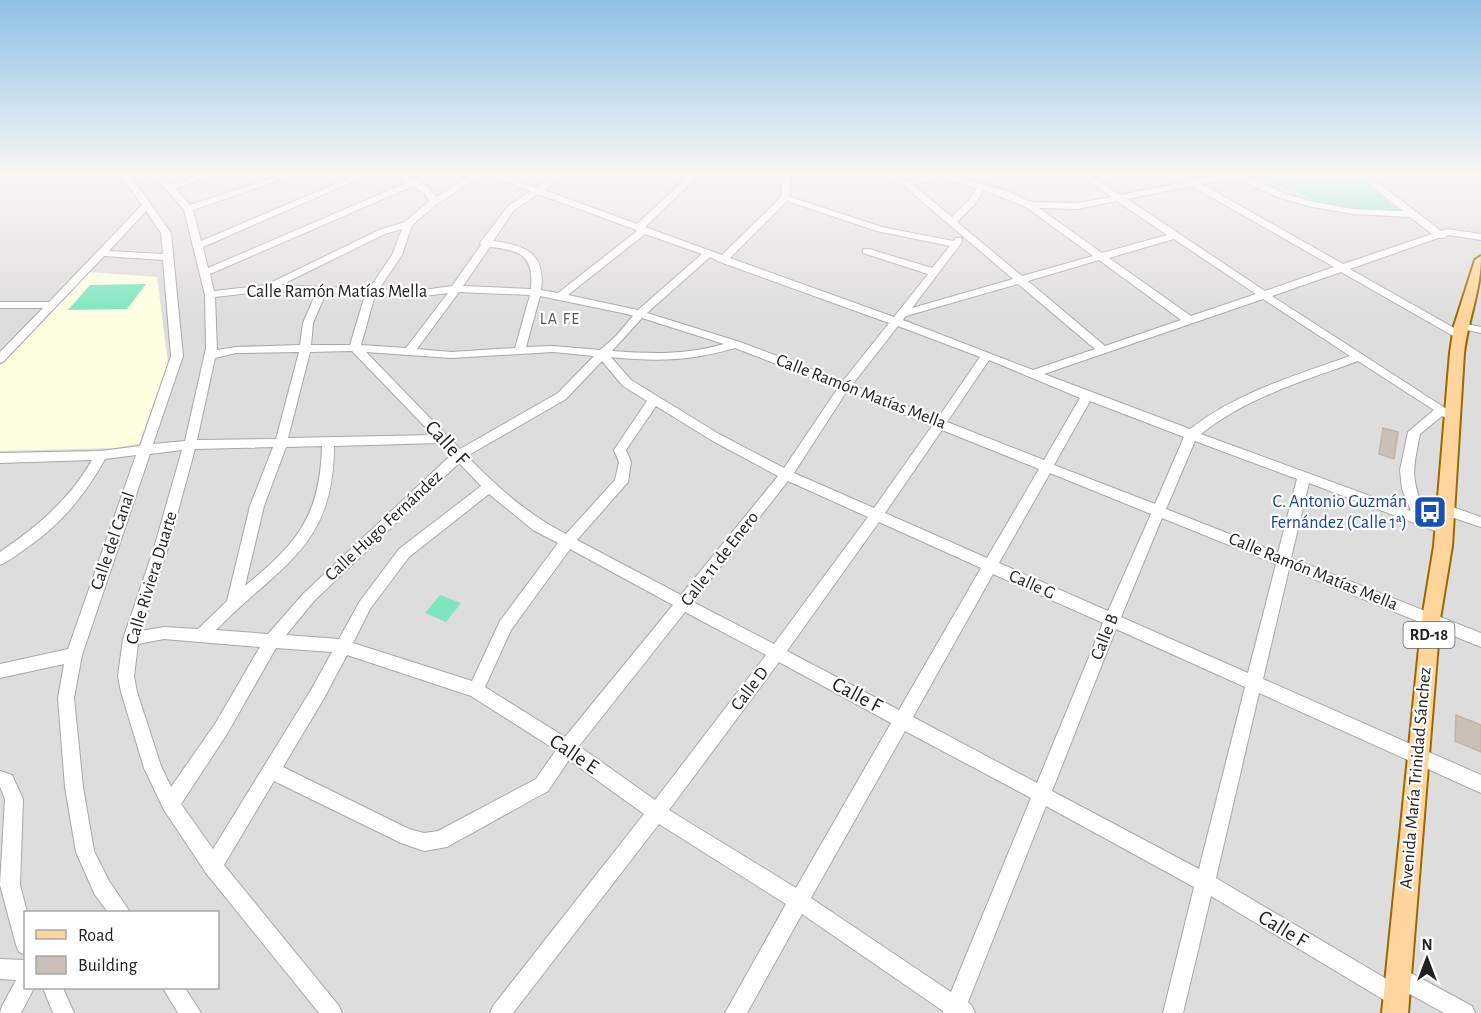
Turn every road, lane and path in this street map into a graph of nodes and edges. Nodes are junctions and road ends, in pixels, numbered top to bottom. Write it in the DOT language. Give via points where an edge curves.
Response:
graph roads {
  1 [pos="131,222"];
  2 [pos="158,222"];
  3 [pos="192,222"];
  4 [pos="253,222"];
  5 [pos="322,222"];
  6 [pos="500,222"];
  7 [pos="619,222"];
  8 [pos="648,222"];
  9 [pos="761,222"];
  10 [pos="859,222"];
  11 [pos="1052,222"];
  12 [pos="1153,222"];
  13 [pos="1259,222"];
  14 [pos="1422,222"];
  15 [pos="951,223"];
  16 [pos="408,224"];
  17 [pos="640,230"];
  18 [pos="964,233"];
  19 [pos="1173,236"];
  20 [pos="1442,236"];
  21 [pos="1481,237"];
  22 [pos="484,243"];
  23 [pos="955,244"];
  24 [pos="199,245"];
  25 [pos="866,251"];
  26 [pos="101,253"];
  27 [pos="707,255"];
  28 [pos="1097,256"];
  29 [pos="169,257"];
  30 [pos="723,260"];
  31 [pos="1480,266"];
  32 [pos="1341,270"];
  33 [pos="933,272"];
  34 [pos="204,273"];
  35 [pos="1019,279"];
  36 [pos="268,288"];
  37 [pos="456,289"];
  38 [pos="322,291"];
  39 [pos="536,292"];
  40 [pos="371,293"];
  41 [pos="210,295"];
  42 [pos="1265,296"];
  43 [pos="560,297"];
  44 [pos="0,305"];
  45 [pos="52,305"];
  46 [pos="640,314"];
  47 [pos="899,318"];
  48 [pos="1189,320"];
  49 [pos="1481,330"];
  50 [pos="1460,331"];
  51 [pos="736,344"];
  52 [pos="355,348"];
  53 [pos="305,350"];
  54 [pos="1104,351"];
  55 [pos="408,352"];
  56 [pos="519,352"];
  57 [pos="602,354"];
  58 [pos="211,355"];
  59 [pos="986,356"];
  60 [pos="1359,357"];
  61 [pos="0,359"];
  62 [pos="1034,374"];
  63 [pos="845,386"];
  64 [pos="1087,396"];
  65 [pos="654,400"];
  66 [pos="1448,413"];
  67 [pos="941,423"];
  68 [pos="1191,435"];
  69 [pos="444,439"];
  70 [pos="328,441"];
  71 [pos="281,443"];
  72 [pos="187,445"];
  73 [pos="147,450"];
  74 [pos="101,455"];
  75 [pos="458,456"];
  76 [pos="0,458"];
  77 [pos="1045,466"];
  78 [pos="786,476"];
  79 [pos="1304,477"];
  80 [pos="491,486"];
  81 [pos="1444,509"];
  82 [pos="1158,510"];
  83 [pos="875,515"];
  84 [pos="1421,520"];
  85 [pos="1481,522"];
  86 [pos="1443,528"];
  87 [pos="568,541"];
  88 [pos="0,559"];
  89 [pos="1283,559"];
  90 [pos="990,566"];
  91 [pos="234,602"];
  92 [pos="685,603"];
  93 [pos="1431,619"];
  94 [pos="1112,620"];
  95 [pos="200,637"];
  96 [pos="131,639"];
  97 [pos="1481,640"];
  98 [pos="271,642"];
  99 [pos="341,646"];
  100 [pos="778,652"];
  101 [pos="74,655"];
  102 [pos="0,671"];
  103 [pos="1253,682"];
  104 [pos="476,690"];
  105 [pos="902,720"];
  106 [pos="567,748"];
  107 [pos="1418,756"];
  108 [pos="272,771"];
  109 [pos="0,779"];
  110 [pos="1481,784"];
  111 [pos="1041,794"];
  112 [pos="170,804"];
  113 [pos="658,813"];
  114 [pos="213,866"];
  115 [pos="1204,882"];
  116 [pos="799,901"];
  117 [pos="119,911"];
  118 [pos="24,938"];
  119 [pos="0,969"];
  120 [pos="24,970"];
  121 [pos="24,987"];
  122 [pos="54,989"];
  123 [pos="173,989"];
  124 [pos="1397,995"];
  125 [pos="958,1011"];
  126 [pos="9,1013"];
  127 [pos="64,1013"];
  128 [pos="190,1013"];
  129 [pos="332,1013"];
  130 [pos="500,1013"];
  131 [pos="735,1013"];
  132 [pos="1173,1013"];
  133 [pos="1465,1013"];
  1 -- 26 [label="street"];
  2 -- 29 [label="street, Calle del Canal" via="166,233"];
  3 -- 24 [label="street, Calle Riviera Duarte"];
  4 -- 24 [label="street"];
  5 -- 34 [label="street"];
  6 -- 22 [label="street"];
  7 -- 17 [label="street"];
  8 -- 17 [label="street"];
  9 -- 30 [label="street"];
  10 -- 23 [label="street"];
  11 -- 28 [label="street"];
  12 -- 19 [label="street"];
  13 -- 32 [label="street"];
  14 -- 20 [label="street"];
  15 -- 18 [label="street"];
  16 -- 36 [label="street" via="382,232"];
  16 -- 40 [label="street" via="397,255"];
  17 -- 27 [label="street"];
  17 -- 43 [label="street"];
  18 -- 23 [label="street, Calle 11 de Enero"];
  18 -- 35 [label="street"];
  19 -- 28 [label="street"];
  19 -- 42 [label="street"];
  20 -- 21 [label="street" via="1447,232"];
  20 -- 32 [label="street"];
  22 -- 37 [label="street"];
  22 -- 39 [label="street" via="510,246 532,258 538,274"];
  23 -- 33 [label="street, Calle 11 de Enero"];
  24 -- 34 [label="street, Calle Riviera Duarte"];
  25 -- 33 [label="street"];
  26 -- 29 [label="street"];
  26 -- 45 [label="street"];
  27 -- 30 [label="street"];
  27 -- 46 [label="street, Calle Hugo Fernández"];
  28 -- 35 [label="street"];
  28 -- 48 [label="street"];
  29 -- 73 [label="street, Calle del Canal" via="177,356"];
  30 -- 47 [label="street"];
  31 -- 50 [label="main road, Avenida María Trinidad Sánchez / RD-18"];
  32 -- 42 [label="street"];
  32 -- 50 [label="street"];
  33 -- 47 [label="street, Calle 11 de Enero"];
  34 -- 41 [label="street, Calle Riviera Duarte"];
  35 -- 47 [label="street"];
  35 -- 54 [label="street"];
  36 -- 38 [label="street, Calle Ramón Matías Mella"];
  36 -- 41 [label="street, Calle Ramón Matías Mella"];
  37 -- 39 [label="street, Calle Ramón Matías Mella"];
  37 -- 40 [label="street, Calle Ramón Matías Mella" via="416,294"];
  37 -- 55 [label="street"];
  38 -- 40 [label="street, Calle Ramón Matías Mella"];
  38 -- 53 [label="street" via="308,323"];
  39 -- 43 [label="street, Calle Ramón Matías Mella"];
  39 -- 56 [label="street"];
  40 -- 52 [label="street"];
  41 -- 58 [label="street, Calle Riviera Duarte"];
  42 -- 48 [label="street"];
  42 -- 60 [label="street"];
  43 -- 46 [label="street, Calle Ramón Matías Mella"];
  44 -- 45 [label="street"];
  45 -- 61 [label="street"];
  46 -- 51 [label="street, Calle Ramón Matías Mella"];
  46 -- 57 [label="street, Calle Hugo Fernández"];
  47 -- 59 [label="street"];
  47 -- 63 [label="street, Calle 11 de Enero"];
  48 -- 54 [label="street"];
  49 -- 50 [label="street"];
  50 -- 66 [label="main road, Avenida María Trinidad Sánchez / RD-18"];
  51 -- 57 [label="street" via="705,353 658,358"];
  51 -- 63 [label="street, Calle Ramón Matías Mella"];
  52 -- 53 [label="street"];
  52 -- 55 [label="street"];
  52 -- 69 [label="street, Calle F"];
  53 -- 58 [label="street" via="236,350"];
  53 -- 71 [label="street"];
  54 -- 62 [label="street"];
  55 -- 56 [label="street" via="452,356"];
  56 -- 57 [label="street"];
  57 -- 65 [label="street, Calle G" via="627,382"];
  57 -- 75 [label="street, Calle Hugo Fernández" via="562,396"];
  58 -- 72 [label="street, Calle Riviera Duarte"];
  59 -- 62 [label="street"];
  59 -- 67 [label="street, Calle D"];
  60 -- 66 [label="street"];
  60 -- 68 [label="street, Calle B" via="1242,401 1211,417"];
  62 -- 64 [label="street"];
  63 -- 67 [label="street, Calle Ramón Matías Mella"];
  63 -- 78 [label="street, Calle 11 de Enero"];
  64 -- 68 [label="street"];
  64 -- 77 [label="street"];
  65 -- 78 [label="street, Calle G"];
  65 -- 87 [label="street" via="620,450 625,462 621,482"];
  66 -- 81 [label="main road, Avenida María Trinidad Sánchez / RD-18"];
  66 -- 84 [label="street" via="1414,432 1406,470"];
  67 -- 77 [label="street, Calle Ramón Matías Mella"];
  67 -- 83 [label="street, Calle D"];
  68 -- 79 [label="street"];
  68 -- 82 [label="street, Calle B"];
  69 -- 70 [label="street"];
  69 -- 75 [label="street, Calle F"];
  70 -- 71 [label="street"];
  70 -- 91 [label="street" via="328,477 311,527 283,561"];
  71 -- 72 [label="street"];
  71 -- 91 [label="street" via="257,506"];
  72 -- 73 [label="street"];
  72 -- 96 [label="street, Calle Riviera Duarte" via="161,548"];
  73 -- 74 [label="street"];
  73 -- 101 [label="street, Calle del Canal"];
  74 -- 76 [label="street"];
  74 -- 88 [label="street" via="67,509 49,527"];
  75 -- 80 [label="street, Calle F"];
  75 -- 98 [label="street, Calle Hugo Fernández" via="309,597"];
  77 -- 82 [label="street, Calle Ramón Matías Mella"];
  77 -- 90 [label="street"];
  78 -- 83 [label="street, Calle G"];
  78 -- 92 [label="street, Calle 11 de Enero"];
  79 -- 84 [label="street"];
  79 -- 89 [label="street"];
  80 -- 87 [label="street, Calle F" via="514,511"];
  80 -- 99 [label="street" via="404,553"];
  81 -- 85 [label="street"];
  81 -- 86 [label="main road, Avenida María Trinidad Sánchez / RD-18"];
  82 -- 89 [label="street, Calle Ramón Matías Mella"];
  82 -- 94 [label="street, Calle B"];
  83 -- 90 [label="street, Calle G"];
  83 -- 100 [label="street, Calle D"];
  84 -- 86 [label="street"];
  86 -- 93 [label="main road, Avenida María Trinidad Sánchez / RD-18"];
  87 -- 92 [label="street, Calle F"];
  87 -- 104 [label="street" via="505,626"];
  89 -- 93 [label="street, Calle Ramón Matías Mella"];
  89 -- 103 [label="street"];
  90 -- 94 [label="street, Calle G"];
  90 -- 105 [label="street"];
  91 -- 95 [label="street"];
  92 -- 100 [label="street, Calle F"];
  92 -- 106 [label="street, Calle 11 de Enero"];
  93 -- 97 [label="street, Calle Ramón Matías Mella"];
  93 -- 107 [label="main road, Avenida María Trinidad Sánchez / RD-18"];
  94 -- 103 [label="street, Calle G"];
  94 -- 111 [label="street, Calle B"];
  95 -- 96 [label="street, Calle E" via="164,633"];
  95 -- 98 [label="street, Calle E"];
  96 -- 112 [label="street, Calle Riviera Duarte" via="126,676 129,692 153,768"];
  98 -- 99 [label="street, Calle E"];
  98 -- 112 [label="street, Calle Hugo Fernández" via="221,729"];
  99 -- 104 [label="street, Calle E"];
  99 -- 108 [label="street"];
  100 -- 105 [label="street, Calle F"];
  100 -- 113 [label="street, Calle D"];
  101 -- 102 [label="street"];
  101 -- 117 [label="street, Calle del Canal" via="66,698 85,852 102,888"];
  103 -- 107 [label="street, Calle G"];
  103 -- 115 [label="street"];
  104 -- 106 [label="street, Calle E"];
  105 -- 111 [label="street, Calle F"];
  105 -- 116 [label="street"];
  106 -- 108 [label="street, Calle 11 de Enero" via="542,785 440,840 424,842"];
  106 -- 113 [label="street, Calle E"];
  107 -- 110 [label="street, Calle G"];
  107 -- 124 [label="main road, Avenida María Trinidad Sánchez / RD-18"];
  108 -- 114 [label="street"];
  109 -- 118 [label="street" via="6,781 14,799 10,885"];
  111 -- 115 [label="street, Calle F"];
  111 -- 125 [label="street, Calle B"];
  112 -- 114 [label="street, Calle Riviera Duarte"];
  113 -- 116 [label="street, Calle E"];
  113 -- 130 [label="street, Calle D"];
  114 -- 129 [label="street, Calle Riviera Duarte"];
  115 -- 124 [label="street, Calle F"];
  115 -- 132 [label="street"];
  116 -- 125 [label="street, Calle E"];
  116 -- 131 [label="street"];
  119 -- 120 [label="street"];
  121 -- 126 [label="street"];
  122 -- 127 [label="street"];
  123 -- 128 [label="street"];
  124 -- 133 [label="street, Calle F"];
}
